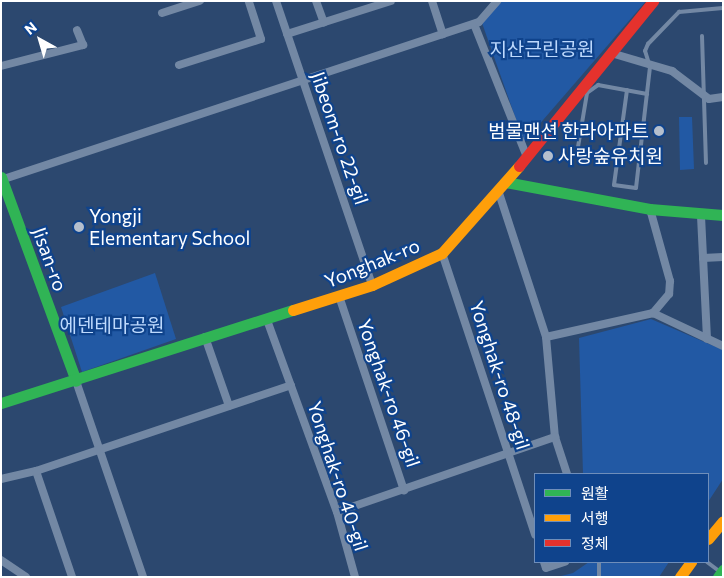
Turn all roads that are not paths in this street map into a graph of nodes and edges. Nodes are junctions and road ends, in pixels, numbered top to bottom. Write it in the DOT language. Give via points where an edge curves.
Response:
graph roads {
  1 [pos="200,1"];
  2 [pos="249,1"];
  3 [pos="276,1"];
  4 [pos="316,1"];
  5 [pos="392,1"];
  6 [pos="432,1"];
  7 [pos="497,1"];
  8 [pos="653,1"];
  9 [pos="723,8"];
  10 [pos="162,13"];
  11 [pos="324,23"];
  12 [pos="474,24"];
  13 [pos="77,30"];
  14 [pos="287,34"];
  15 [pos="443,34"];
  16 [pos="702,36"];
  17 [pos="611,53"];
  18 [pos="179,65"];
  19 [pos="1,66"];
  20 [pos="650,67"];
  21 [pos="302,79"];
  22 [pos="627,90"];
  23 [pos="647,94"];
  24 [pos="706,97"];
  25 [pos="723,98"];
  26 [pos="578,147"];
  27 [pos="527,157"];
  28 [pos="706,163"];
  29 [pos="2,179"];
  30 [pos="502,186"];
  31 [pos="650,209"];
  32 [pos="723,215"];
  33 [pos="701,216"];
  34 [pos="442,253"];
  35 [pos="723,257"];
  36 [pos="703,258"];
  37 [pos="372,286"];
  38 [pos="339,296"];
  39 [pos="653,312"];
  40 [pos="267,320"];
  41 [pos="205,337"];
  42 [pos="546,337"];
  43 [pos="707,339"];
  44 [pos="723,346"];
  45 [pos="76,381"];
  46 [pos="291,385"];
  47 [pos="1,403"];
  48 [pos="229,406"];
  49 [pos="555,437"];
  50 [pos="100,450"];
  51 [pos="508,454"];
  52 [pos="36,471"];
  53 [pos="567,473"];
  54 [pos="1,480"];
  55 [pos="404,490"];
  56 [pos="337,512"];
  57 [pos="723,521"];
  58 [pos="534,532"];
  59 [pos="709,538"];
  60 [pos="1,560"];
  61 [pos="544,563"];
  62 [pos="562,563"];
  63 [pos="599,563"];
  64 [pos="690,563"];
  65 [pos="708,563"];
  66 [pos="721,573"];
  67 [pos="26,577"];
  68 [pos="72,577"];
  69 [pos="142,577"];
  70 [pos="355,577"];
  71 [pos="599,577"];
  72 [pos="680,577"];
  1 -- 10 [label="street"];
  2 -- 18 [label="street" via="261,39"];
  3 -- 14 [label="street, Jibeom-ro 22-gil"];
  4 -- 11 [label="street"];
  5 -- 11 [label="street"];
  6 -- 15 [label="street"];
  7 -- 12 [label="street" via="480,22"];
  8 -- 17 [label="main road, Yonghak-ro"];
  9 -- 20 [label="lane" via="679,12 648,44 645,52"];
  11 -- 14 [label="street"];
  12 -- 15 [label="street"];
  12 -- 27 [label="street"];
  13 -- 19 [label="street" via="83,45"];
  14 -- 21 [label="street, Jibeom-ro 22-gil"];
  15 -- 21 [label="street"];
  16 -- 24 [label="lane"];
  17 -- 20 [label="street"];
  17 -- 27 [label="main road, Yonghak-ro"];
  20 -- 23 [label="lane"];
  20 -- 24 [label="street" via="672,71"];
  21 -- 29 [label="street"];
  21 -- 37 [label="street, Jibeom-ro 22-gil"];
  22 -- 23 [label="lane"];
  22 -- 23 [label="lane" via="614,185 636,188"];
  22 -- 26 [label="lane" via="598,85 587,93"];
  24 -- 25 [label="street"];
  24 -- 28 [label="lane"];
  27 -- 30 [label="main road, Yonghak-ro"];
  29 -- 45 [label="main road, Jisan-ro"];
  30 -- 31 [label="main road"];
  30 -- 34 [label="main road, Yonghak-ro"];
  30 -- 42 [label="street"];
  31 -- 33 [label="main road"];
  31 -- 39 [label="street" via="670,281 669,294"];
  32 -- 33 [label="main road"];
  33 -- 36 [label="street"];
  34 -- 37 [label="main road, Yonghak-ro"];
  34 -- 51 [label="street, Yonghak-ro 48-gil"];
  35 -- 36 [label="street"];
  36 -- 43 [label="street"];
  37 -- 38 [label="main road, Yonghak-ro"];
  38 -- 40 [label="main road, Yonghak-ro"];
  38 -- 55 [label="street, Yonghak-ro 46-gil"];
  39 -- 42 [label="street"];
  39 -- 43 [label="street"];
  40 -- 41 [label="main road, Yonghak-ro"];
  40 -- 46 [label="street, Yonghak-ro 40-gil"];
  41 -- 45 [label="main road, Yonghak-ro"];
  41 -- 48 [label="street"];
  42 -- 49 [label="street"];
  43 -- 44 [label="street"];
  45 -- 47 [label="main road, Yonghak-ro"];
  45 -- 50 [label="street"];
  46 -- 48 [label="street"];
  46 -- 56 [label="street, Yonghak-ro 40-gil"];
  48 -- 50 [label="street"];
  49 -- 51 [label="street, Yonghak-ro 46-gil"];
  49 -- 53 [label="street"];
  50 -- 52 [label="street"];
  50 -- 69 [label="street"];
  51 -- 55 [label="street, Yonghak-ro 46-gil"];
  51 -- 58 [label="street, Yonghak-ro 48-gil"];
  52 -- 54 [label="street"];
  52 -- 68 [label="street"];
  55 -- 56 [label="street"];
  56 -- 70 [label="street, Yonghak-ro 40-gil"];
  57 -- 59 [label="main road"];
  60 -- 67 [label="street"];
  61 -- 62 [label="street" via="546,568"];
  63 -- 71 [label="lane"];
  64 -- 72 [label="main road"];
  65 -- 66 [label="lane"];
}
